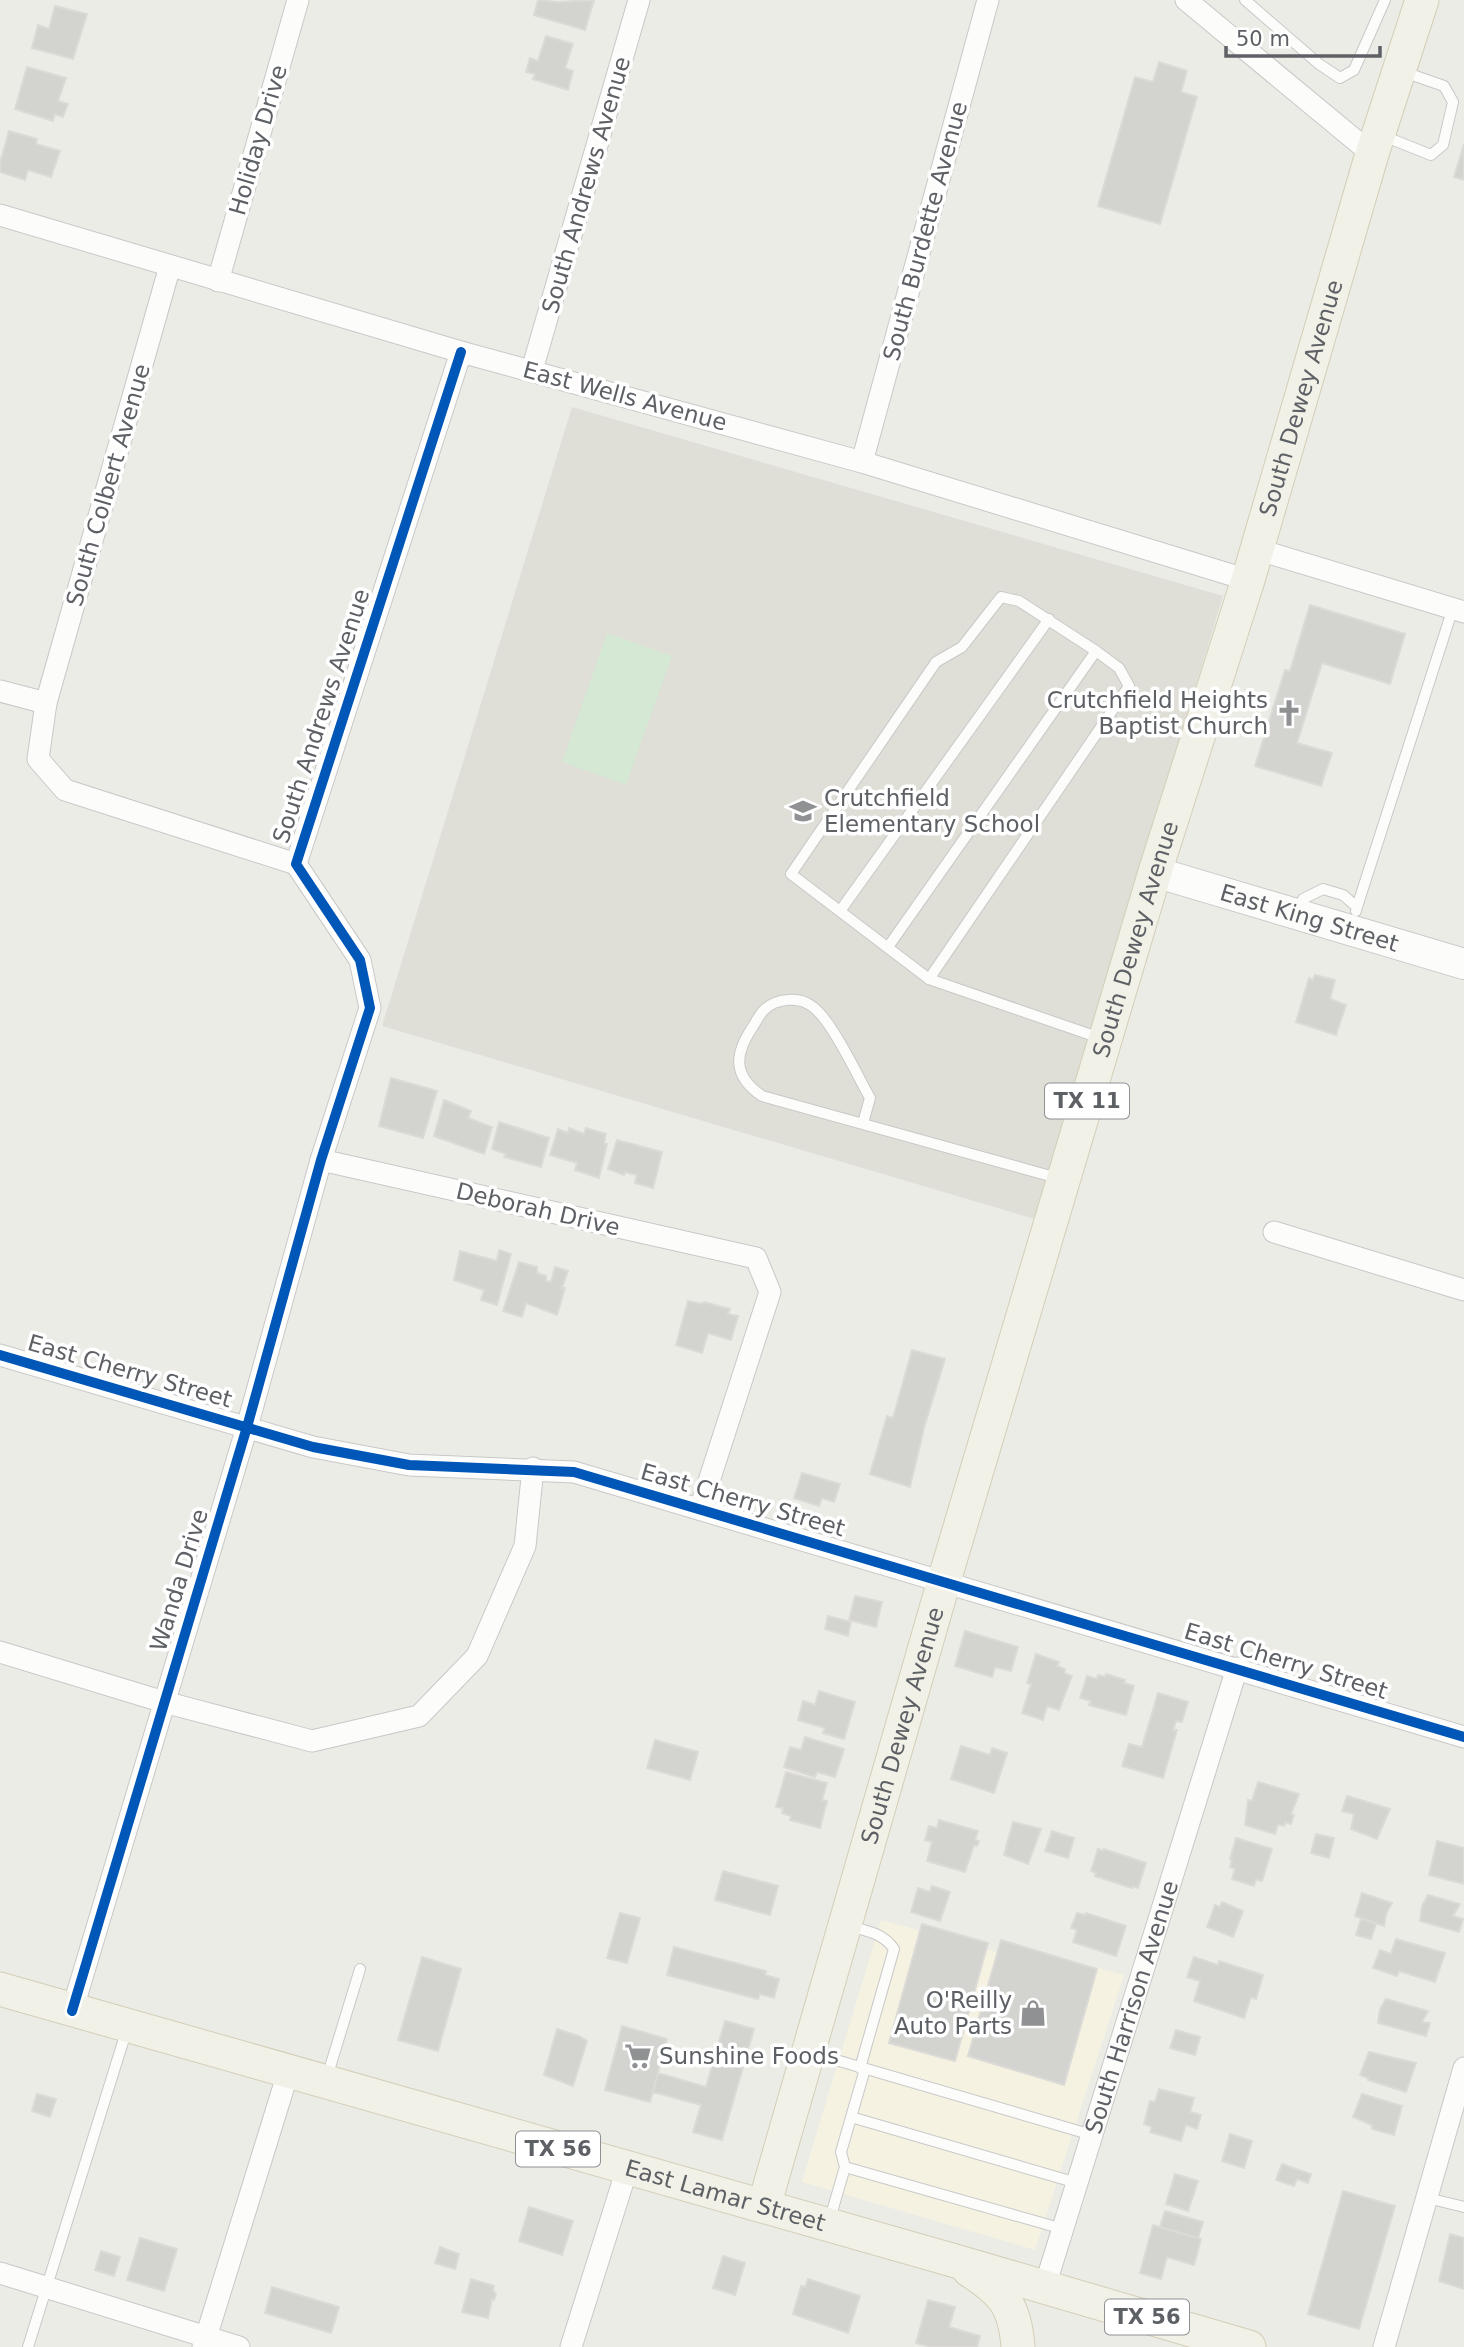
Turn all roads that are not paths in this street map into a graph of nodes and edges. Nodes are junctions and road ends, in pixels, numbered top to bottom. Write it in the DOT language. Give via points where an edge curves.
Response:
graph roads {
  1 [pos="298,0"];
  2 [pos="639,0"];
  3 [pos="988,0"];
  4 [pos="1186,0"];
  5 [pos="1245,0"];
  6 [pos="1385,0"];
  7 [pos="1420,1"];
  8 [pos="1400,71"];
  9 [pos="1376,144"];
  10 [pos="0,215"];
  11 [pos="170,266"];
  12 [pos="218,281"];
  13 [pos="461,352"];
  14 [pos="532,370"];
  15 [pos="862,462"];
  16 [pos="1252,565"];
  17 [pos="1458,610"];
  18 [pos="1049,619"];
  19 [pos="1096,651"];
  20 [pos="0,691"];
  21 [pos="46,704"];
  22 [pos="296,864"];
  23 [pos="1155,872"];
  24 [pos="840,911"];
  25 [pos="1354,919"];
  26 [pos="888,947"];
  27 [pos="1464,964"];
  28 [pos="929,979"];
  29 [pos="1105,1040"];
  30 [pos="863,1123"];
  31 [pos="321,1160"];
  32 [pos="1063,1180"];
  33 [pos="1274,1232"];
  34 [pos="1464,1290"];
  35 [pos="0,1355"];
  36 [pos="247,1427"];
  37 [pos="533,1468"];
  38 [pos="700,1509"];
  39 [pos="944,1581"];
  40 [pos="0,1652"];
  41 [pos="1237,1668"];
  42 [pos="164,1702"];
  43 [pos="1464,1737"];
  44 [pos="844,1925"];
  45 [pos="360,1969"];
  46 [pos="0,1989"];
  47 [pos="72,2011"];
  48 [pos="128,2027"];
  49 [pos="807,2052"];
  50 [pos="862,2068"];
  51 [pos="1464,2068"];
  52 [pos="288,2073"];
  53 [pos="325,2083"];
  54 [pos="851,2117"];
  55 [pos="1092,2135"];
  56 [pos="845,2167"];
  57 [pos="627,2169"];
  58 [pos="1077,2183"];
  59 [pos="1427,2198"];
  60 [pos="764,2206"];
  61 [pos="1464,2207"];
  62 [pos="829,2225"];
  63 [pos="1063,2229"];
  64 [pos="952,2260"];
  65 [pos="0,2273"];
  66 [pos="1045,2286"];
  67 [pos="46,2287"];
  68 [pos="204,2342"];
  69 [pos="1236,2345"];
  70 [pos="28,2347"];
  71 [pos="239,2347"];
  72 [pos="572,2347"];
  73 [pos="1018,2347"];
  74 [pos="1026,2347"];
  75 [pos="1384,2347"];
  1 -- 12 [label="street, Holiday Drive"];
  2 -- 14 [label="street, South Andrews Avenue"];
  3 -- 15 [label="street, South Burdette Avenue"];
  4 -- 9 [label="street"];
  5 -- 6 [label="lane" via="1340,78 1354,70"];
  7 -- 8 [label="main road, South Dewey Avenue / TX 11"];
  8 -- 9 [label="main road, South Dewey Avenue / TX 11"];
  8 -- 9 [label="lane" via="1444,86 1453,102 1443,145 1432,155"];
  9 -- 16 [label="main road, South Dewey Avenue / TX 11"];
  10 -- 11 [label="street, East Wells Avenue"];
  11 -- 12 [label="street, East Wells Avenue"];
  11 -- 21 [label="street, South Colbert Avenue"];
  12 -- 13 [label="street, East Wells Avenue"];
  13 -- 14 [label="street, East Wells Avenue"];
  13 -- 22 [label="street, South Andrews Avenue"];
  14 -- 15 [label="street, East Wells Avenue"];
  15 -- 16 [label="street, East Wells Avenue"];
  16 -- 17 [label="street, East Wells Avenue"];
  16 -- 23 [label="main road, South Dewey Avenue / TX 11"];
  17 -- 25 [label="lane"];
  18 -- 19 [label="lane"];
  18 -- 24 [label="lane"];
  18 -- 24 [label="lane" via="1019,601 1001,597 962,647 936,662 792,874"];
  19 -- 26 [label="lane"];
  19 -- 28 [label="lane" via="1119,668 1129,686"];
  20 -- 21 [label="street"];
  21 -- 22 [label="street, South Colbert Avenue" via="38,759 65,790"];
  22 -- 31 [label="street, South Andrews Avenue" via="360,960 370,1008"];
  23 -- 25 [label="street, East King Street" via="1297,915"];
  23 -- 29 [label="main road, South Dewey Avenue / TX 11"];
  24 -- 26 [label="lane"];
  25 -- 27 [label="street, East King Street"];
  26 -- 28 [label="lane"];
  28 -- 29 [label="lane"];
  29 -- 32 [label="main road, South Dewey Avenue / TX 11"];
  30 -- 30 [label="lane" via="762,1096 749,1087 738,1059 741,1045 764,1010 792,999 811,1004 823,1016 870,1098"];
  30 -- 32 [label="lane"];
  31 -- 36 [label="street, Wanda Drive"];
  31 -- 38 [label="street, Deborah Drive" via="755,1258 770,1292"];
  32 -- 39 [label="main road, South Dewey Avenue / TX 11"];
  33 -- 34 [label="street"];
  35 -- 36 [label="street, East Cherry Street"];
  36 -- 37 [label="street, East Cherry Street" via="313,1447 409,1465"];
  36 -- 42 [label="street, Wanda Drive"];
  37 -- 38 [label="street, East Cherry Street" via="573,1472"];
  37 -- 42 [label="street" via="525,1546 477,1656 419,1716 312,1741"];
  38 -- 39 [label="street, East Cherry Street"];
  39 -- 41 [label="street, East Cherry Street"];
  39 -- 44 [label="main road, South Dewey Avenue / TX 11"];
  40 -- 42 [label="street"];
  41 -- 43 [label="street, East Cherry Street"];
  41 -- 55 [label="street, South Harrison Avenue"];
  42 -- 47 [label="street, Wanda Drive"];
  44 -- 49 [label="main road, South Dewey Avenue / TX 11"];
  44 -- 50 [label="lane" via="878,1934 894,1949"];
  45 -- 53 [label="lane"];
  46 -- 47 [label="main road, East Lamar Street / TX 56"];
  47 -- 48 [label="main road, East Lamar Street / TX 56"];
  48 -- 52 [label="main road, East Lamar Street / TX 56"];
  48 -- 67 [label="lane"];
  49 -- 50 [label="lane"];
  49 -- 60 [label="main road, South Dewey Avenue / TX 11"];
  50 -- 54 [label="lane"];
  50 -- 55 [label="lane"];
  51 -- 59 [label="street"];
  52 -- 53 [label="main road, East Lamar Street / TX 56"];
  52 -- 68 [label="street"];
  53 -- 57 [label="main road, East Lamar Street / TX 56"];
  54 -- 56 [label="lane" via="841,2152"];
  54 -- 58 [label="lane"];
  55 -- 58 [label="street, South Harrison Avenue"];
  56 -- 62 [label="lane"];
  56 -- 63 [label="lane"];
  57 -- 60 [label="main road, East Lamar Street / TX 56"];
  57 -- 72 [label="street"];
  58 -- 63 [label="street, South Harrison Avenue"];
  59 -- 61 [label="lane"];
  59 -- 75 [label="street"];
  60 -- 62 [label="main road, East Lamar Street / TX 56"];
  62 -- 64 [label="main road, East Lamar Street / TX 56"];
  63 -- 66 [label="street, South Harrison Avenue"];
  64 -- 66 [label="main road, East Lamar Street / TX 56"];
  64 -- 73 [label="main road" via="994,2286 1010,2307"];
  65 -- 67 [label="street"];
  66 -- 69 [label="main road, East Lamar Street / TX 56"];
  66 -- 74 [label="main road, South Harrison Avenue"];
  67 -- 68 [label="street"];
  67 -- 70 [label="lane"];
  68 -- 71 [label="street"];
}
